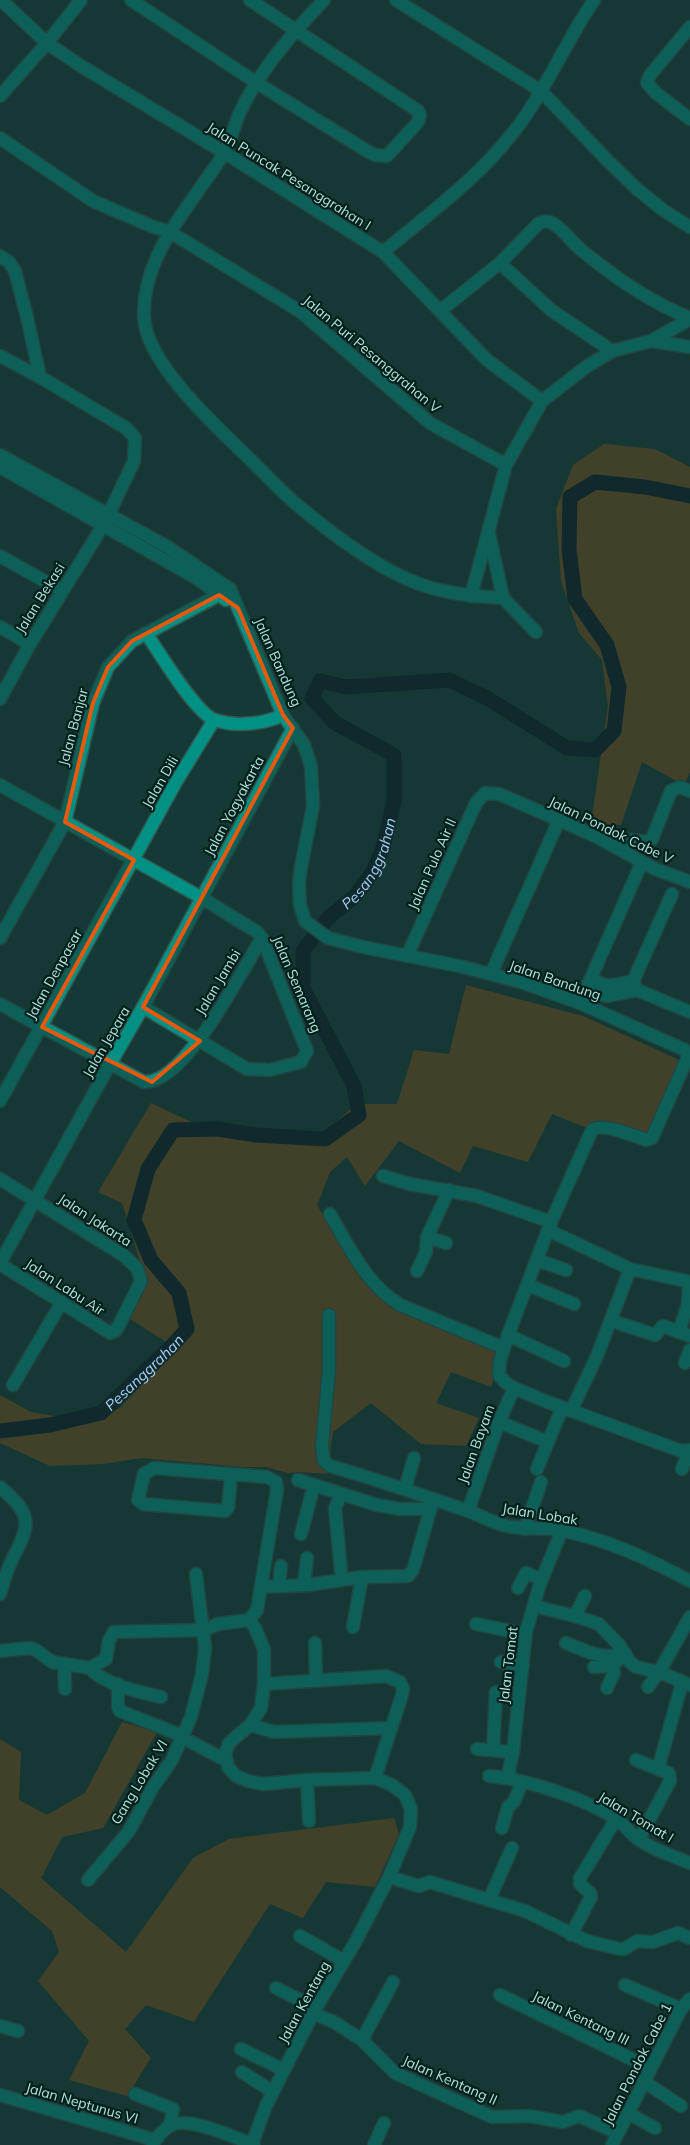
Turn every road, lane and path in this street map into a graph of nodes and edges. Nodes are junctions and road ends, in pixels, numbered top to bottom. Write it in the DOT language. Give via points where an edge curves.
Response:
graph roads {
  1 [pos="1,0"];
  2 [pos="81,0"];
  3 [pos="131,0"];
  4 [pos="250,0"];
  5 [pos="324,0"];
  6 [pos="396,0"];
  7 [pos="594,0"];
  8 [pos="690,27"];
  9 [pos="296,29"];
  10 [pos="47,43"];
  11 [pos="257,83"];
  12 [pos="541,91"];
  13 [pos="0,96"];
  14 [pos="690,119"];
  15 [pos="0,138"];
  16 [pos="225,153"];
  17 [pos="690,227"];
  18 [pos="170,232"];
  19 [pos="383,252"];
  20 [pos="0,256"];
  21 [pos="500,263"];
  22 [pos="440,311"];
  23 [pos="690,319"];
  24 [pos="652,341"];
  25 [pos="690,347"];
  26 [pos="612,351"];
  27 [pos="0,356"];
  28 [pos="40,377"];
  29 [pos="542,401"];
  30 [pos="0,455"];
  31 [pos="506,465"];
  32 [pos="0,467"];
  33 [pos="106,519"];
  34 [pos="488,528"];
  35 [pos="0,556"];
  36 [pos="62,591"];
  37 [pos="225,592"];
  38 [pos="471,596"];
  39 [pos="502,598"];
  40 [pos="0,628"];
  41 [pos="536,632"];
  42 [pos="146,633"];
  43 [pos="30,644"];
  44 [pos="0,699"];
  45 [pos="283,715"];
  46 [pos="214,720"];
  47 [pos="293,728"];
  48 [pos="2,791"];
  49 [pos="690,791"];
  50 [pos="491,792"];
  51 [pos="559,820"];
  52 [pos="65,822"];
  53 [pos="622,850"];
  54 [pos="134,860"];
  55 [pos="642,862"];
  56 [pos="690,882"];
  57 [pos="672,894"];
  58 [pos="202,898"];
  59 [pos="0,938"];
  60 [pos="262,938"];
  61 [pos="407,956"];
  62 [pos="491,974"];
  63 [pos="588,985"];
  64 [pos="635,985"];
  65 [pos="580,1003"];
  66 [pos="0,1004"];
  67 [pos="143,1007"];
  68 [pos="690,1012"];
  69 [pos="42,1027"];
  70 [pos="200,1041"];
  71 [pos="110,1064"];
  72 [pos="0,1101"];
  73 [pos="383,1176"];
  74 [pos="0,1179"];
  75 [pos="450,1190"];
  76 [pos="35,1199"];
  77 [pos="330,1214"];
  78 [pos="549,1226"];
  79 [pos="427,1237"];
  80 [pos="446,1243"];
  81 [pos="537,1260"];
  82 [pos="0,1263"];
  83 [pos="630,1269"];
  84 [pos="417,1270"];
  85 [pos="566,1270"];
  86 [pos="690,1282"];
  87 [pos="528,1285"];
  88 [pos="62,1302"];
  89 [pos="574,1304"];
  90 [pos="329,1315"];
  91 [pos="612,1321"];
  92 [pos="115,1331"];
  93 [pos="508,1334"];
  94 [pos="685,1334"];
  95 [pos="504,1348"];
  96 [pos="690,1350"];
  97 [pos="564,1361"];
  98 [pos="685,1363"];
  99 [pos="13,1385"];
  100 [pos="514,1388"];
  101 [pos="566,1409"];
  102 [pos="499,1422"];
  103 [pos="548,1442"];
  104 [pos="689,1450"];
  105 [pos="414,1458"];
  106 [pos="537,1469"];
  107 [pos="682,1469"];
  108 [pos="231,1475"];
  109 [pos="298,1480"];
  110 [pos="541,1482"];
  111 [pos="314,1485"];
  112 [pos="0,1487"];
  113 [pos="405,1488"];
  114 [pos="341,1494"];
  115 [pos="431,1504"];
  116 [pos="468,1511"];
  117 [pos="525,1529"];
  118 [pos="562,1530"];
  119 [pos="301,1534"];
  120 [pos="307,1558"];
  121 [pos="281,1566"];
  122 [pos="341,1571"];
  123 [pos="196,1574"];
  124 [pos="362,1577"];
  125 [pos="542,1579"];
  126 [pos="690,1582"];
  127 [pos="304,1585"];
  128 [pos="279,1586"];
  129 [pos="261,1587"];
  130 [pos="518,1588"];
  131 [pos="0,1594"];
  132 [pos="585,1596"];
  133 [pos="534,1606"];
  134 [pos="575,1616"];
  135 [pos="690,1620"];
  136 [pos="479,1621"];
  137 [pos="252,1624"];
  138 [pos="353,1627"];
  139 [pos="204,1630"];
  140 [pos="526,1632"];
  141 [pos="315,1643"];
  142 [pos="566,1643"];
  143 [pos="0,1651"];
  144 [pos="624,1654"];
  145 [pos="501,1662"];
  146 [pos="64,1664"];
  147 [pos="523,1664"];
  148 [pos="612,1666"];
  149 [pos="594,1667"];
  150 [pos="90,1668"];
  151 [pos="659,1672"];
  152 [pos="316,1680"];
  153 [pos="118,1684"];
  154 [pos="264,1684"];
  155 [pos="686,1684"];
  156 [pos="648,1687"];
  157 [pos="607,1688"];
  158 [pos="65,1689"];
  159 [pos="496,1692"];
  160 [pos="161,1697"];
  161 [pos="250,1725"];
  162 [pos="391,1728"];
  163 [pos="187,1739"];
  164 [pos="477,1749"];
  165 [pos="493,1750"];
  166 [pos="513,1752"];
  167 [pos="636,1760"];
  168 [pos="227,1761"];
  169 [pos="658,1769"];
  170 [pos="489,1776"];
  171 [pos="375,1778"];
  172 [pos="306,1780"];
  173 [pos="516,1780"];
  174 [pos="616,1819"];
  175 [pos="309,1821"];
  176 [pos="502,1828"];
  177 [pos="639,1839"];
  178 [pos="512,1848"];
  179 [pos="690,1863"];
  180 [pos="389,1877"];
  181 [pos="88,1880"];
  182 [pos="489,1900"];
  183 [pos="571,1935"];
  184 [pos="300,1936"];
  185 [pos="690,1938"];
  186 [pos="344,1961"];
  187 [pos="393,1982"];
  188 [pos="625,1985"];
  189 [pos="276,1988"];
  190 [pos="500,1995"];
  191 [pos="690,1999"];
  192 [pos="681,2009"];
  193 [pos="315,2011"];
  194 [pos="0,2026"];
  195 [pos="18,2031"];
  196 [pos="362,2040"];
  197 [pos="241,2049"];
  198 [pos="650,2068"];
  199 [pos="284,2070"];
  200 [pos="242,2072"];
  201 [pos="643,2081"];
  202 [pos="273,2092"];
  203 [pos="135,2094"];
  204 [pos="0,2095"];
  205 [pos="681,2106"];
  206 [pos="628,2113"];
  207 [pos="384,2123"];
  208 [pos="170,2125"];
  209 [pos="656,2128"];
  210 [pos="618,2133"];
  211 [pos="154,2142"];
  212 [pos="253,2145"];
  213 [pos="374,2145"];
  214 [pos="612,2145"];
  1 -- 10 [label="street, Jalan Puncak Pesanggrahan I"];
  2 -- 10 [label="street"];
  3 -- 11 [label="street"];
  4 -- 9 [label="street"];
  5 -- 9 [label="street"];
  6 -- 12 [label="street"];
  7 -- 12 [label="street"];
  8 -- 14 [label="street" via="647,83"];
  9 -- 11 [label="street"];
  9 -- 11 [label="street" via="418,111 418,122 387,156 375,155"];
  10 -- 13 [label="street"];
  10 -- 16 [label="street, Jalan Puncak Pesanggrahan I"];
  11 -- 16 [label="street" via="241,108"];
  12 -- 17 [label="street" via="637,189"];
  12 -- 19 [label="street" via="504,145 464,186"];
  15 -- 18 [label="street, Jalan Puri Pesanggrahan V" via="93,201"];
  16 -- 18 [label="street"];
  16 -- 19 [label="street, Jalan Puncak Pesanggrahan I"];
  18 -- 31 [label="street, Jalan Puri Pesanggrahan V" via="301,312 430,423"];
  18 -- 38 [label="street" via="147,281 144,318 151,344 169,372 210,421 294,502 344,541 406,579 436,591"];
  19 -- 22 [label="street, Jalan Puncak Pesanggrahan I"];
  20 -- 28 [label="street" via="15,271"];
  21 -- 22 [label="street"];
  21 -- 23 [label="street" via="539,223 545,221 555,224 583,252 613,275 668,310"];
  21 -- 26 [label="street" via="551,310"];
  22 -- 29 [label="street, Jalan Puncak Pesanggrahan I" via="487,360"];
  23 -- 24 [label="street"];
  24 -- 25 [label="street"];
  24 -- 26 [label="street"];
  26 -- 29 [label="street" via="586,366"];
  27 -- 28 [label="street"];
  28 -- 33 [label="street, Jalan Bekasi" via="126,428 135,438 134,461"];
  29 -- 31 [label="street"];
  30 -- 33 [label="street, Jalan Bandung"];
  31 -- 34 [label="street"];
  32 -- 33 [label="street, Jalan Bandung"];
  33 -- 36 [label="street, Jalan Bekasi"];
  33 -- 37 [label="street, Jalan Bandung" via="198,579"];
  34 -- 38 [label="street"];
  34 -- 39 [label="street"];
  35 -- 36 [label="street"];
  36 -- 43 [label="street, Jalan Bekasi"];
  37 -- 42 [label="street, Jalan Banjar"];
  37 -- 45 [label="street, Jalan Bandung" via="238,608"];
  38 -- 39 [label="street"];
  39 -- 41 [label="street"];
  40 -- 43 [label="street"];
  42 -- 46 [label="street" via="201,711"];
  42 -- 52 [label="street, Jalan Banjar" via="132,641 108,667 93,703"];
  43 -- 44 [label="street, Jalan Bekasi"];
  45 -- 46 [label="street" via="264,722 242,724"];
  45 -- 47 [label="street, Jalan Bandung"];
  46 -- 54 [label="street, Jalan Dili"];
  47 -- 58 [label="street, Jalan Yogyakarta"];
  47 -- 61 [label="street, Jalan Bandung" via="309,756 313,780 313,806 299,883 305,921 328,938"];
  48 -- 52 [label="street, Jalan Semarang"];
  49 -- 53 [label="street" via="680,787 671,791 652,839 647,842 630,840"];
  50 -- 51 [label="street, Jalan Pondok Cabe V"];
  50 -- 61 [label="street, Jalan Pulo Air II" via="481,796 476,803"];
  51 -- 53 [label="street, Jalan Pondok Cabe V"];
  51 -- 62 [label="street"];
  52 -- 54 [label="street, Jalan Semarang"];
  52 -- 59 [label="street, Jalan Banjar"];
  53 -- 55 [label="street, Jalan Pondok Cabe V"];
  54 -- 58 [label="street, Jalan Semarang"];
  54 -- 69 [label="street, Jalan Denpasar"];
  55 -- 56 [label="street, Jalan Pondok Cabe V"];
  55 -- 63 [label="street"];
  57 -- 64 [label="street"];
  58 -- 60 [label="street, Jalan Semarang"];
  58 -- 67 [label="street, Jalan Jepara"];
  60 -- 70 [label="street, Jalan Jambi"];
  60 -- 70 [label="street, Jalan Semarang" via="307,1047 306,1057 301,1062 270,1070 247,1069"];
  61 -- 62 [label="street, Jalan Bandung"];
  62 -- 65 [label="street, Jalan Bandung"];
  63 -- 64 [label="street" via="607,996"];
  63 -- 65 [label="street"];
  64 -- 68 [label="street"];
  65 -- 78 [label="street, Jalan Bandung" via="680,1047 688,1054 652,1138 646,1140 604,1127 592,1130"];
  66 -- 69 [label="street"];
  67 -- 70 [label="street, Jalan Semarang"];
  67 -- 71 [label="street, Jalan Jepara"];
  69 -- 71 [label="street"];
  69 -- 72 [label="street, Jalan Denpasar"];
  70 -- 71 [label="street, Jalan Jambi" via="170,1071 152,1082 144,1082"];
  71 -- 76 [label="street, Jalan Jepara"];
  73 -- 75 [label="street"];
  74 -- 76 [label="street, Jalan Jakarta"];
  75 -- 78 [label="street" via="477,1196"];
  75 -- 79 [label="street"];
  76 -- 82 [label="street, Jalan Jepara"];
  76 -- 92 [label="street, Jalan Jakarta" via="123,1255 137,1268 141,1281 138,1290"];
  77 -- 95 [label="street" via="361,1267 385,1295 400,1305"];
  78 -- 81 [label="street, Jalan Bandung"];
  78 -- 83 [label="street"];
  79 -- 80 [label="street"];
  79 -- 84 [label="street" via="426,1252"];
  81 -- 85 [label="street"];
  81 -- 87 [label="street, Jalan Bandung"];
  82 -- 88 [label="street, Jalan Labu Air"];
  83 -- 86 [label="street"];
  83 -- 91 [label="street"];
  86 -- 94 [label="street"];
  87 -- 89 [label="street"];
  87 -- 93 [label="street, Jalan Bandung"];
  88 -- 92 [label="street, Jalan Labu Air" via="104,1331"];
  88 -- 99 [label="street"];
  90 -- 113 [label="street" via="329,1370 322,1446 324,1461 330,1466"];
  91 -- 94 [label="street" via="655,1335 663,1326"];
  91 -- 101 [label="street" via="597,1356"];
  93 -- 95 [label="street, Jalan Bandung"];
  93 -- 97 [label="street"];
  95 -- 100 [label="street, Jalan Bandung" via="499,1375"];
  96 -- 98 [label="street"];
  100 -- 101 [label="street"];
  100 -- 102 [label="street, Jalan Bayam"];
  101 -- 103 [label="street"];
  101 -- 104 [label="street" via="681,1451"];
  102 -- 103 [label="street"];
  102 -- 116 [label="street, Jalan Bayam"];
  103 -- 106 [label="street"];
  104 -- 107 [label="street"];
  105 -- 113 [label="street"];
  108 -- 108 [label="street" via="154,1468 144,1474 138,1500 143,1504 224,1511 228,1508"];
  108 -- 129 [label="street" via="267,1478 276,1482"];
  109 -- 111 [label="street"];
  110 -- 117 [label="street"];
  111 -- 114 [label="street"];
  111 -- 119 [label="street"];
  112 -- 131 [label="street" via="19,1504 26,1518 22,1543 9,1566"];
  113 -- 115 [label="street"];
  114 -- 115 [label="street" via="400,1509"];
  114 -- 122 [label="street" via="335,1508"];
  115 -- 116 [label="street, Jalan Lobak"];
  115 -- 124 [label="street" via="411,1573 403,1577"];
  116 -- 117 [label="street, Jalan Lobak" via="502,1525"];
  117 -- 118 [label="street, Jalan Lobak"];
  118 -- 125 [label="street, Jalan Tomat"];
  118 -- 126 [label="street, Jalan Lobak" via="641,1555"];
  120 -- 127 [label="street"];
  121 -- 128 [label="street"];
  123 -- 139 [label="street, Gang Lobak VI"];
  124 -- 127 [label="street"];
  124 -- 138 [label="street"];
  125 -- 130 [label="street" via="526,1573"];
  125 -- 133 [label="street, Jalan Tomat"];
  127 -- 128 [label="street"];
  128 -- 129 [label="street"];
  129 -- 137 [label="street"];
  132 -- 134 [label="street"];
  133 -- 134 [label="street"];
  133 -- 140 [label="street, Jalan Tomat"];
  134 -- 144 [label="street" via="599,1624"];
  135 -- 151 [label="street"];
  136 -- 140 [label="street"];
  137 -- 139 [label="street" via="218,1624"];
  137 -- 154 [label="street" via="264,1649"];
  139 -- 150 [label="street" via="114,1632 109,1640 106,1659"];
  139 -- 163 [label="street, Gang Lobak VI" via="202,1674"];
  140 -- 147 [label="street, Jalan Tomat"];
  141 -- 152 [label="street"];
  142 -- 144 [label="street" via="599,1656 614,1658"];
  143 -- 146 [label="street" via="30,1648 52,1662"];
  144 -- 148 [label="street"];
  144 -- 151 [label="street" via="636,1668"];
  145 -- 147 [label="street"];
  146 -- 150 [label="street"];
  146 -- 158 [label="street"];
  147 -- 166 [label="street, Jalan Tomat"];
  148 -- 149 [label="street"];
  148 -- 157 [label="street" via="614,1673"];
  150 -- 153 [label="street" via="96,1675"];
  151 -- 155 [label="street"];
  151 -- 156 [label="street"];
  152 -- 154 [label="street"];
  152 -- 162 [label="street" via="394,1678 403,1688"];
  153 -- 160 [label="street"];
  153 -- 163 [label="street" via="120,1711"];
  154 -- 161 [label="street" via="261,1708"];
  155 -- 169 [label="street"];
  159 -- 165 [label="street"];
  161 -- 162 [label="street" via="274,1732"];
  161 -- 168 [label="street" via="229,1744 225,1754"];
  162 -- 171 [label="street"];
  163 -- 168 [label="street"];
  163 -- 181 [label="street, Gang Lobak VI" via="153,1787 129,1831"];
  164 -- 165 [label="street"];
  165 -- 166 [label="street"];
  166 -- 173 [label="street, Jalan Tomat" via="509,1770"];
  167 -- 169 [label="street"];
  168 -- 172 [label="street" via="236,1776 248,1781 263,1784"];
  169 -- 177 [label="street" via="669,1773 670,1781"];
  170 -- 173 [label="street, Jalan Tomat I"];
  171 -- 172 [label="street"];
  171 -- 180 [label="street, Jalan Kentang" via="406,1796 411,1809 410,1827"];
  172 -- 175 [label="street"];
  173 -- 174 [label="street, Jalan Tomat I" via="534,1784"];
  173 -- 176 [label="street" via="514,1802 508,1807"];
  174 -- 177 [label="street, Jalan Tomat I"];
  174 -- 183 [label="street" via="580,1878 580,1884 592,1897"];
  177 -- 179 [label="street, Jalan Tomat I"];
  178 -- 182 [label="street"];
  180 -- 182 [label="street" via="418,1886 430,1882"];
  180 -- 186 [label="street, Jalan Kentang"];
  182 -- 183 [label="street" via="525,1911"];
  183 -- 185 [label="street" via="620,1950 637,1941 653,1942 678,1933"];
  184 -- 186 [label="street"];
  186 -- 193 [label="street, Jalan Kentang"];
  187 -- 196 [label="street"];
  188 -- 192 [label="street"];
  189 -- 193 [label="street, Jalan Kentang II"];
  190 -- 198 [label="street, Jalan Kentang III"];
  191 -- 192 [label="street, Jalan Pondok Cabe 1"];
  192 -- 198 [label="street, Jalan Pondok Cabe 1"];
  193 -- 196 [label="street, Jalan Kentang II"];
  193 -- 199 [label="street, Jalan Kentang"];
  194 -- 195 [label="street"];
  196 -- 210 [label="street, Jalan Kentang II" via="395,2073 492,2117 529,2116 562,2122 579,2116"];
  197 -- 199 [label="street"];
  198 -- 201 [label="street, Jalan Pondok Cabe 1"];
  199 -- 202 [label="street, Jalan Kentang"];
  200 -- 202 [label="street"];
  201 -- 205 [label="street"];
  201 -- 206 [label="street, Jalan Pondok Cabe 1"];
  202 -- 212 [label="street, Jalan Kentang"];
  203 -- 208 [label="street" via="172,2109"];
  204 -- 211 [label="street, Jalan Neptunus VI"];
  206 -- 209 [label="street"];
  206 -- 210 [label="street, Jalan Pondok Cabe 1"];
  207 -- 213 [label="street"];
  208 -- 211 [label="street"];
  208 -- 212 [label="street" via="204,2126"];
  210 -- 214 [label="street, Jalan Pondok Cabe 1"];
}
